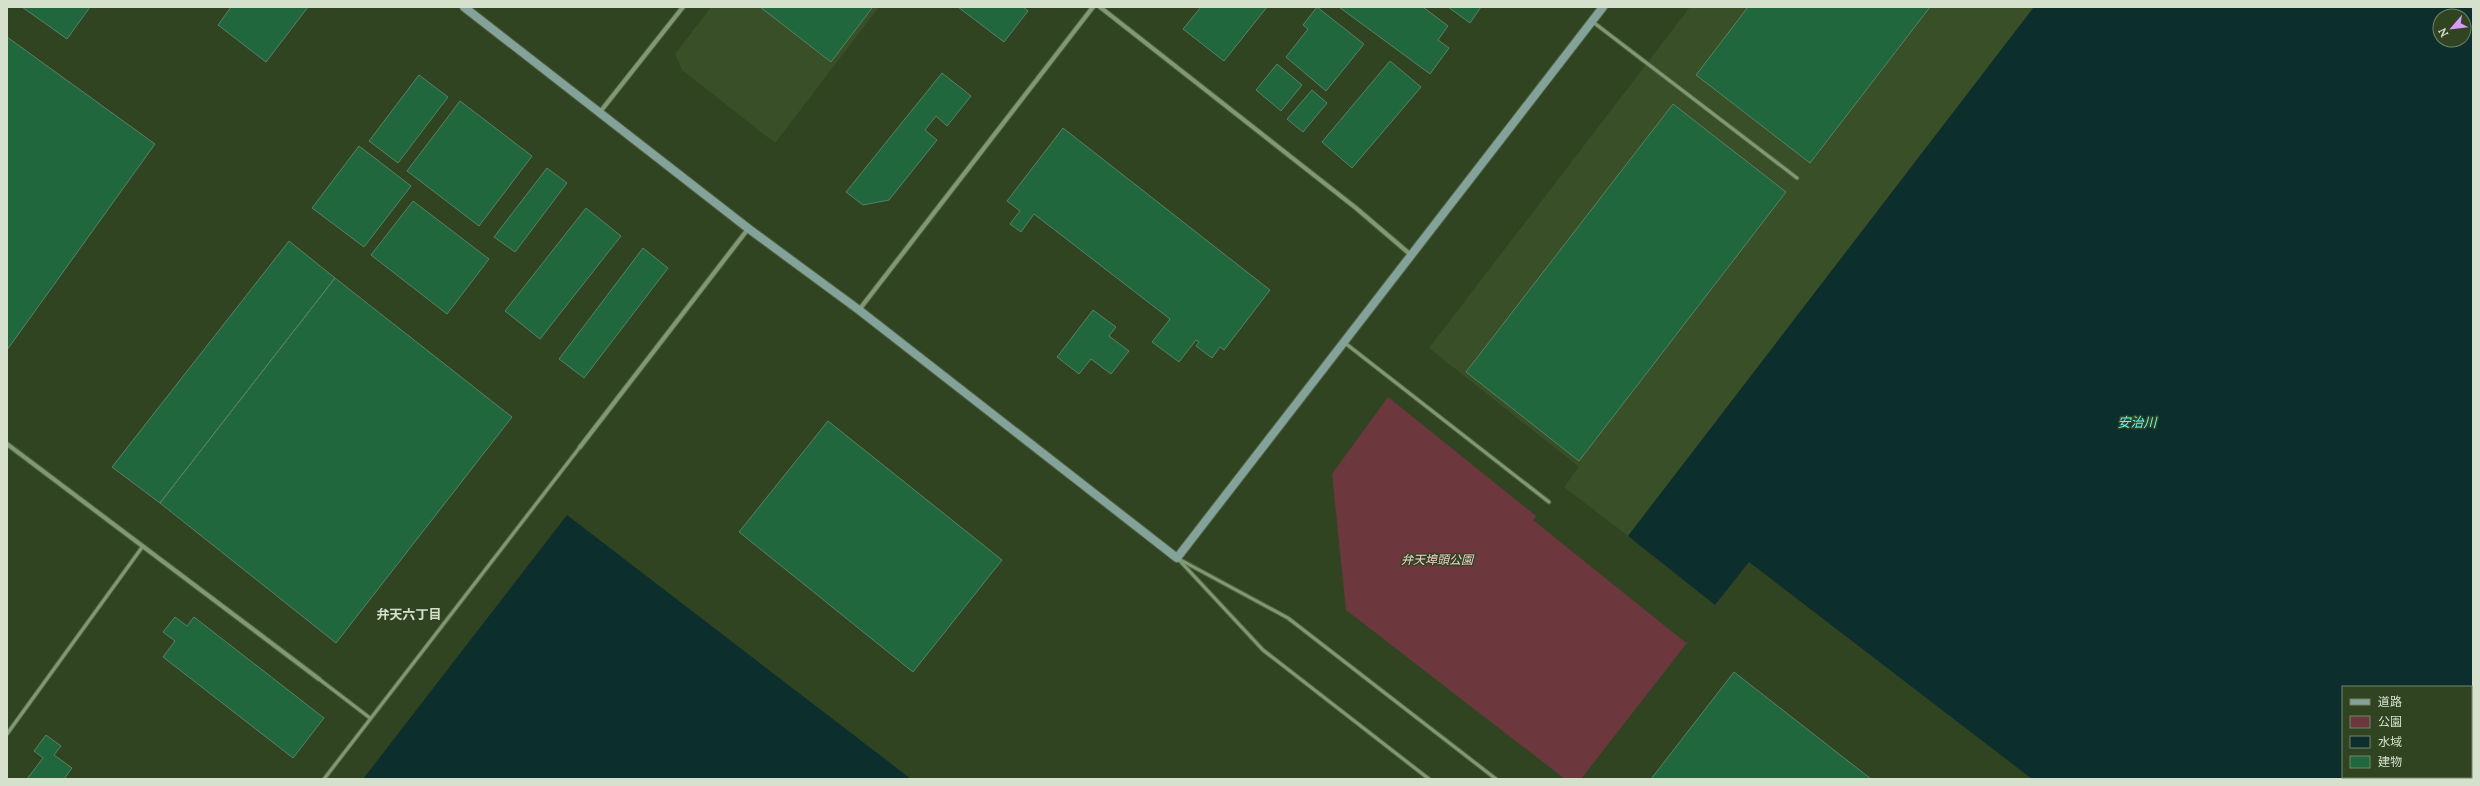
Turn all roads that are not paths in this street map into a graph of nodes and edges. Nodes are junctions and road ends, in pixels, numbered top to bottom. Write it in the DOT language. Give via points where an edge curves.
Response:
graph roads {
  1 [pos="464,7"];
  2 [pos="683,7"];
  3 [pos="1093,7"];
  4 [pos="1100,7"];
  5 [pos="1603,7"];
  6 [pos="1592,21"];
  7 [pos="600,112"];
  8 [pos="1796,178"];
  9 [pos="749,229"];
  10 [pos="1411,255"];
  11 [pos="859,310"];
  12 [pos="1344,343"];
  13 [pos="7,444"];
  14 [pos="580,447"];
  15 [pos="1549,502"];
  16 [pos="143,546"];
  17 [pos="1177,558"];
  18 [pos="319,679"];
  19 [pos="370,718"];
  20 [pos="7,734"];
  21 [pos="324,779"];
  22 [pos="1429,779"];
  23 [pos="1496,779"];
  1 -- 7 [label="street"];
  2 -- 7 [label="street"];
  3 -- 11 [label="street"];
  4 -- 10 [label="street" via="1356,208"];
  5 -- 6 [label="street"];
  6 -- 8 [label="lane"];
  6 -- 10 [label="street"];
  7 -- 9 [label="street"];
  9 -- 11 [label="street"];
  9 -- 14 [label="street"];
  10 -- 12 [label="street"];
  11 -- 17 [label="street"];
  12 -- 15 [label="lane"];
  12 -- 17 [label="street"];
  13 -- 16 [label="street"];
  14 -- 19 [label="lane"];
  16 -- 18 [label="street"];
  16 -- 20 [label="lane"];
  17 -- 22 [label="lane" via="1263,650"];
  17 -- 23 [label="lane" via="1288,618"];
  18 -- 19 [label="lane"];
  19 -- 21 [label="lane"];
}
